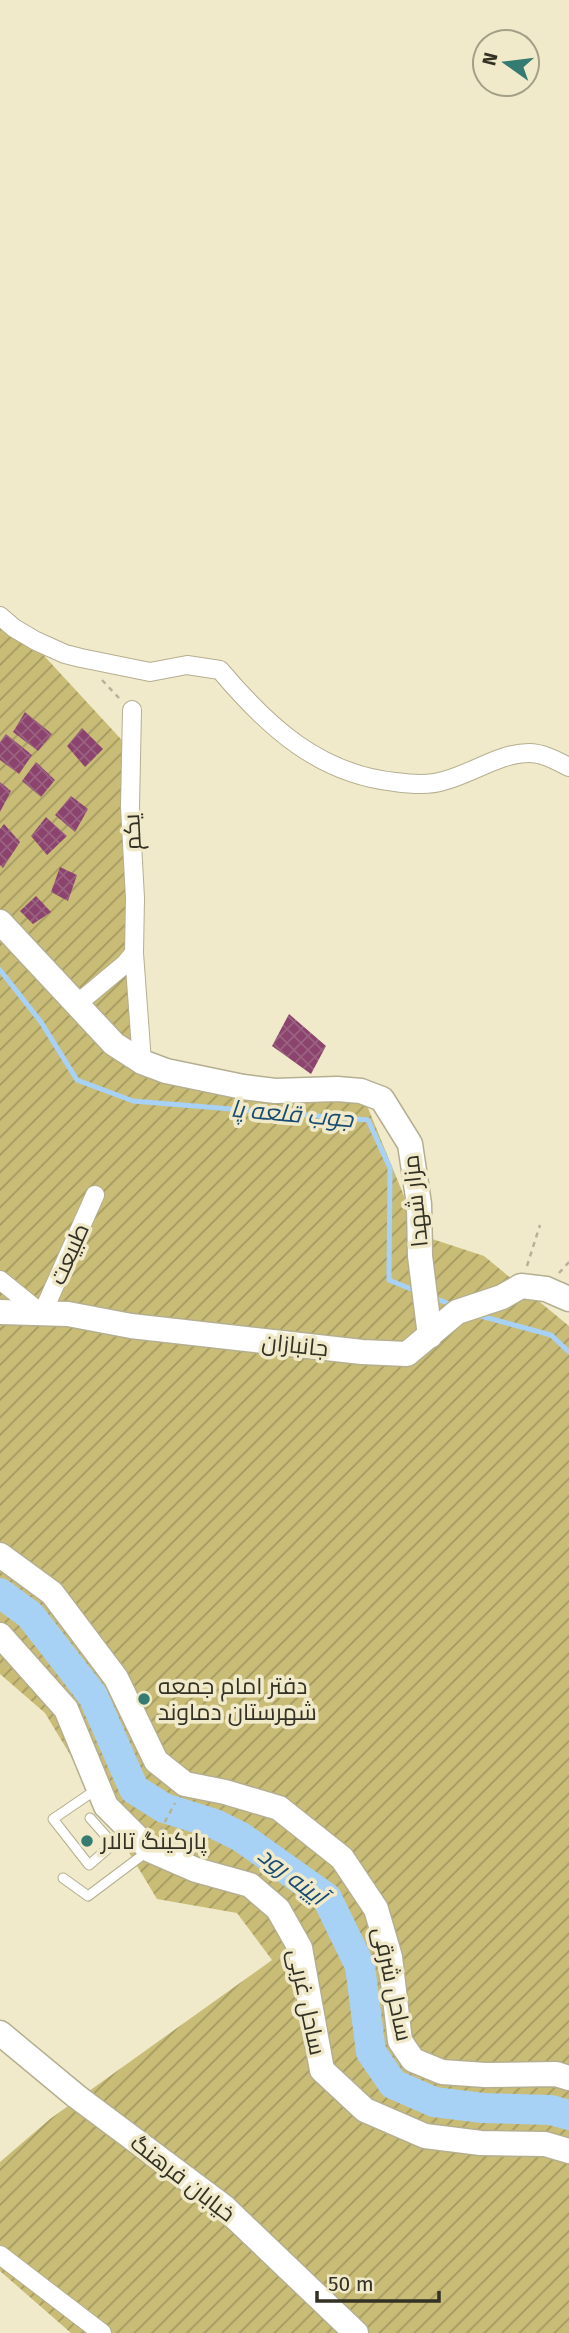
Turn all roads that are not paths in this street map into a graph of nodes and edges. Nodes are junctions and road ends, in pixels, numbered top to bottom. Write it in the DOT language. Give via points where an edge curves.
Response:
graph roads {
  1 [pos="0,616"];
  2 [pos="132,710"];
  3 [pos="569,767"];
  4 [pos="0,922"];
  5 [pos="134,953"];
  6 [pos="77,1004"];
  7 [pos="142,1062"];
  8 [pos="95,1195"];
  9 [pos="0,1280"];
  10 [pos="569,1299"];
  11 [pos="0,1312"];
  12 [pos="42,1314"];
  13 [pos="430,1336"];
  14 [pos="0,1555"];
  15 [pos="0,1636"];
  16 [pos="99,1788"];
  17 [pos="90,1818"];
  18 [pos="153,1844"];
  19 [pos="63,1878"];
  20 [pos="0,2033"];
  21 [pos="569,2078"];
  22 [pos="569,2151"];
  23 [pos="0,2255"];
  24 [pos="102,2333"];
  25 [pos="356,2333"];
  1 -- 3 [label="street" via="36,640 81,658 150,672 187,665 220,670 295,746 334,766 379,780 440,783 508,756 531,753"];
  2 -- 5 [label="street, یکم"];
  4 -- 6 [label="street, مزار شهدا"];
  5 -- 6 [label="street"];
  5 -- 7 [label="street, یکم"];
  6 -- 7 [label="street, مزار شهدا" via="114,1044"];
  7 -- 13 [label="street, مزار شهدا" via="192,1078 243,1087 361,1091 382,1099 410,1144"];
  8 -- 12 [label="street, طبیعت"];
  9 -- 12 [label="street"];
  10 -- 13 [label="street, جانبازان" via="546,1289 521,1286 465,1309"];
  11 -- 12 [label="street, جانبازان"];
  12 -- 13 [label="street, جانبازان" via="389,1354 407,1354"];
  14 -- 21 [label="street, ساحل شرقی" via="52,1593 116,1678 156,1761 185,1784 279,1808 342,1858 376,1909 390,1957 400,2041 413,2060 442,2072"];
  15 -- 16 [label="street, ساحل غربی" via="66,1709"];
  16 -- 17 [label="lane" via="53,1819 89,1865 113,1844"];
  16 -- 18 [label="street, ساحل غربی" via="106,1806"];
  18 -- 19 [label="lane" via="88,1896"];
  18 -- 22 [label="street, ساحل غربی" via="196,1870 250,1885 278,1909 299,1948 322,2070 365,2110 425,2136 545,2144"];
  20 -- 25 [label="street, خیابان فرهنگ" via="223,2206"];
  23 -- 24 [label="street"];
}
